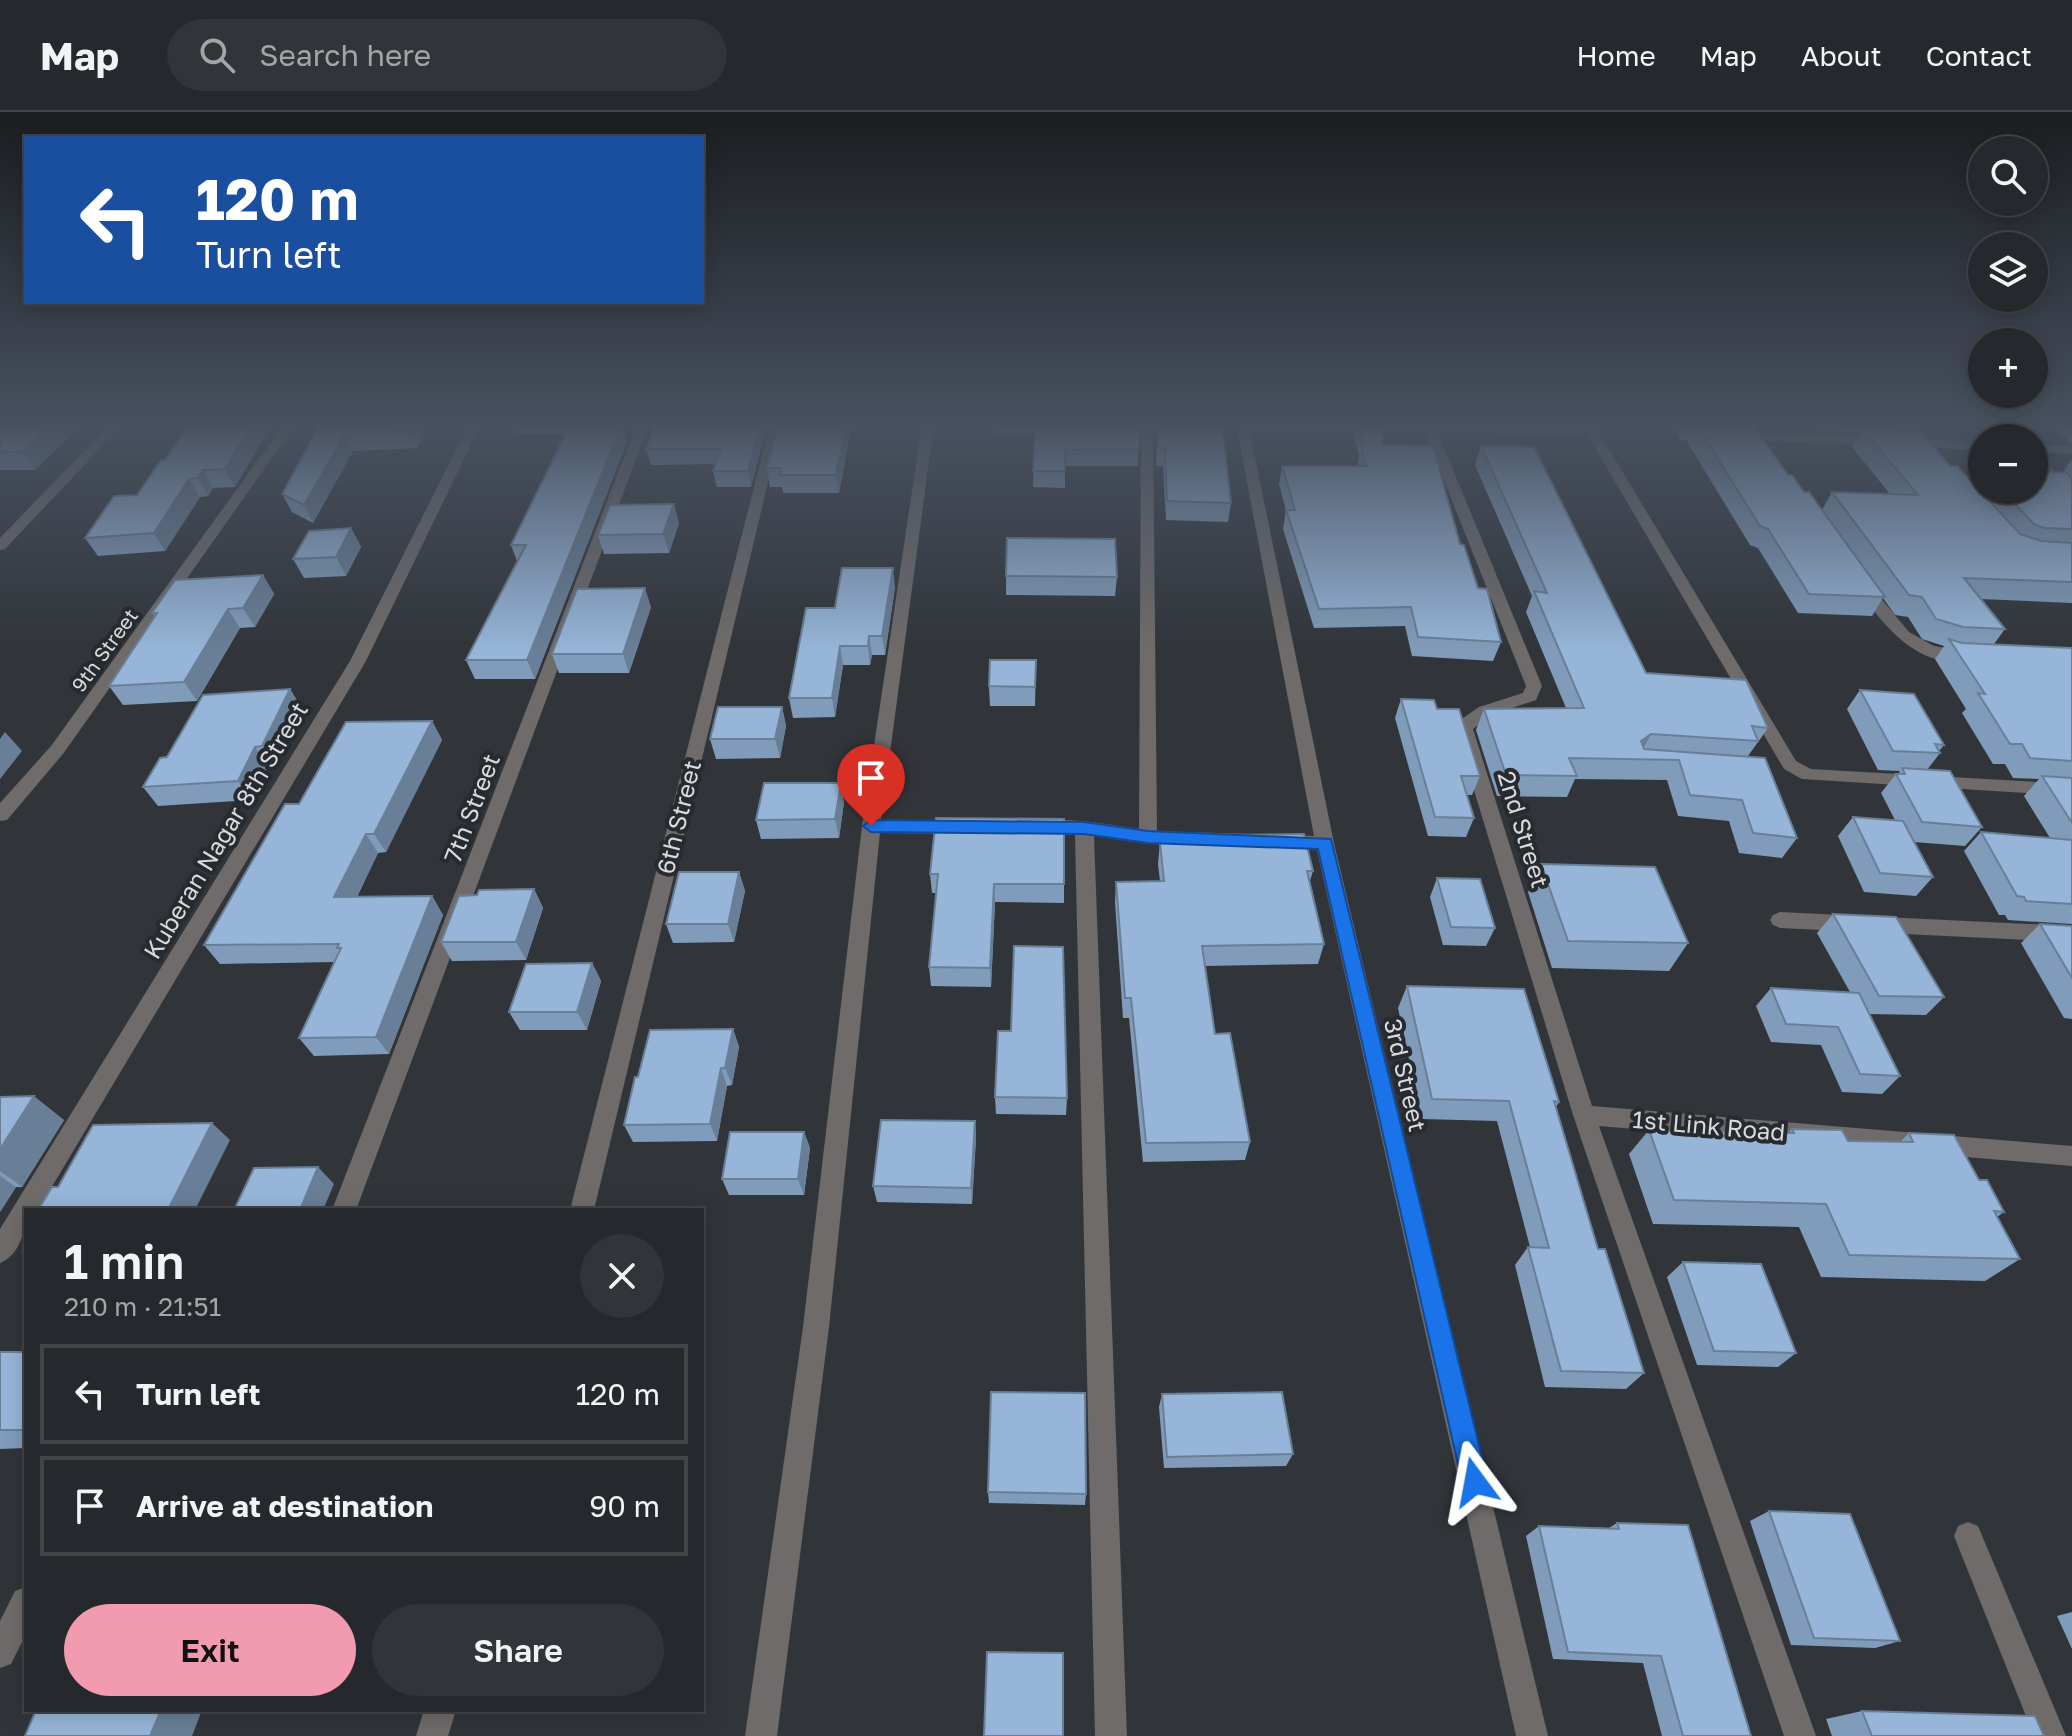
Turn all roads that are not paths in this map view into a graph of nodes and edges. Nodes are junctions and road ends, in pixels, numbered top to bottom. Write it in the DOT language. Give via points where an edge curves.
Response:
graph roads {
  1 [pos="44,500"];
  2 [pos="236,500"];
  3 [pos="438,500"];
  4 [pos="614,500"];
  5 [pos="757,500"];
  6 [pos="917,500"];
  7 [pos="1147,500"];
  8 [pos="1257,500"];
  9 [pos="1459,500"];
  10 [pos="1633,500"];
  11 [pos="0,546"];
  12 [pos="1852,571"];
  13 [pos="1977,657"];
  14 [pos="1777,773"];
  15 [pos="1808,775"];
  16 [pos="2072,790"];
  17 [pos="0,815"];
  18 [pos="871,826"];
  19 [pos="978,827"];
  20 [pos="1023,828"];
  21 [pos="1084,828"];
  22 [pos="1148,837"];
  23 [pos="1325,843"];
  24 [pos="1780,920"];
  25 [pos="2072,934"];
  26 [pos="1584,1115"];
  27 [pos="2072,1156"];
  28 [pos="26,1208"];
  29 [pos="345,1208"];
  30 [pos="582,1208"];
  31 [pos="24,1211"];
  32 [pos="0,1251"];
  33 [pos="1968,1536"];
  34 [pos="24,1606"];
  35 [pos="0,1653"];
  36 [pos="439,1712"];
  37 [pos="432,1736"];
  38 [pos="761,1736"];
  39 [pos="1111,1736"];
  40 [pos="1532,1736"];
  41 [pos="1800,1736"];
  42 [pos="2050,1736"];
  1 -- 11 [label="street"];
  2 -- 17 [label="street, 9th Street" via="57,750"];
  3 -- 28 [label="street, Kuberan Nagar 8th Street" via="358,661"];
  4 -- 29 [label="street, 7th Street"];
  5 -- 30 [label="street, 6th Street"];
  6 -- 18 [label="street"];
  7 -- 22 [label="street"];
  8 -- 23 [label="street, 3rd Street"];
  9 -- 26 [label="street, 2nd Street" via="1534,686 1530,696 1478,715 1464,728"];
  10 -- 15 [label="street" via="1790,765"];
  12 -- 13 [label="street" via="1887,620 1912,644"];
  14 -- 15 [label="street"];
  15 -- 16 [label="street"];
  18 -- 19 [label="street"];
  18 -- 38 [label="street" via="816,1327"];
  20 -- 21 [label="street"];
  21 -- 22 [label="street"];
  21 -- 39 [label="street"];
  22 -- 23 [label="street"];
  23 -- 40 [label="street, 3rd Street"];
  24 -- 25 [label="street"];
  26 -- 27 [label="street, 1st Link Road"];
  26 -- 41 [label="street"];
  31 -- 32 [label="street, Kuberan Nagar 8th Street"];
  33 -- 42 [label="street"];
  34 -- 35 [label="street"];
  36 -- 37 [label="street"];
}
